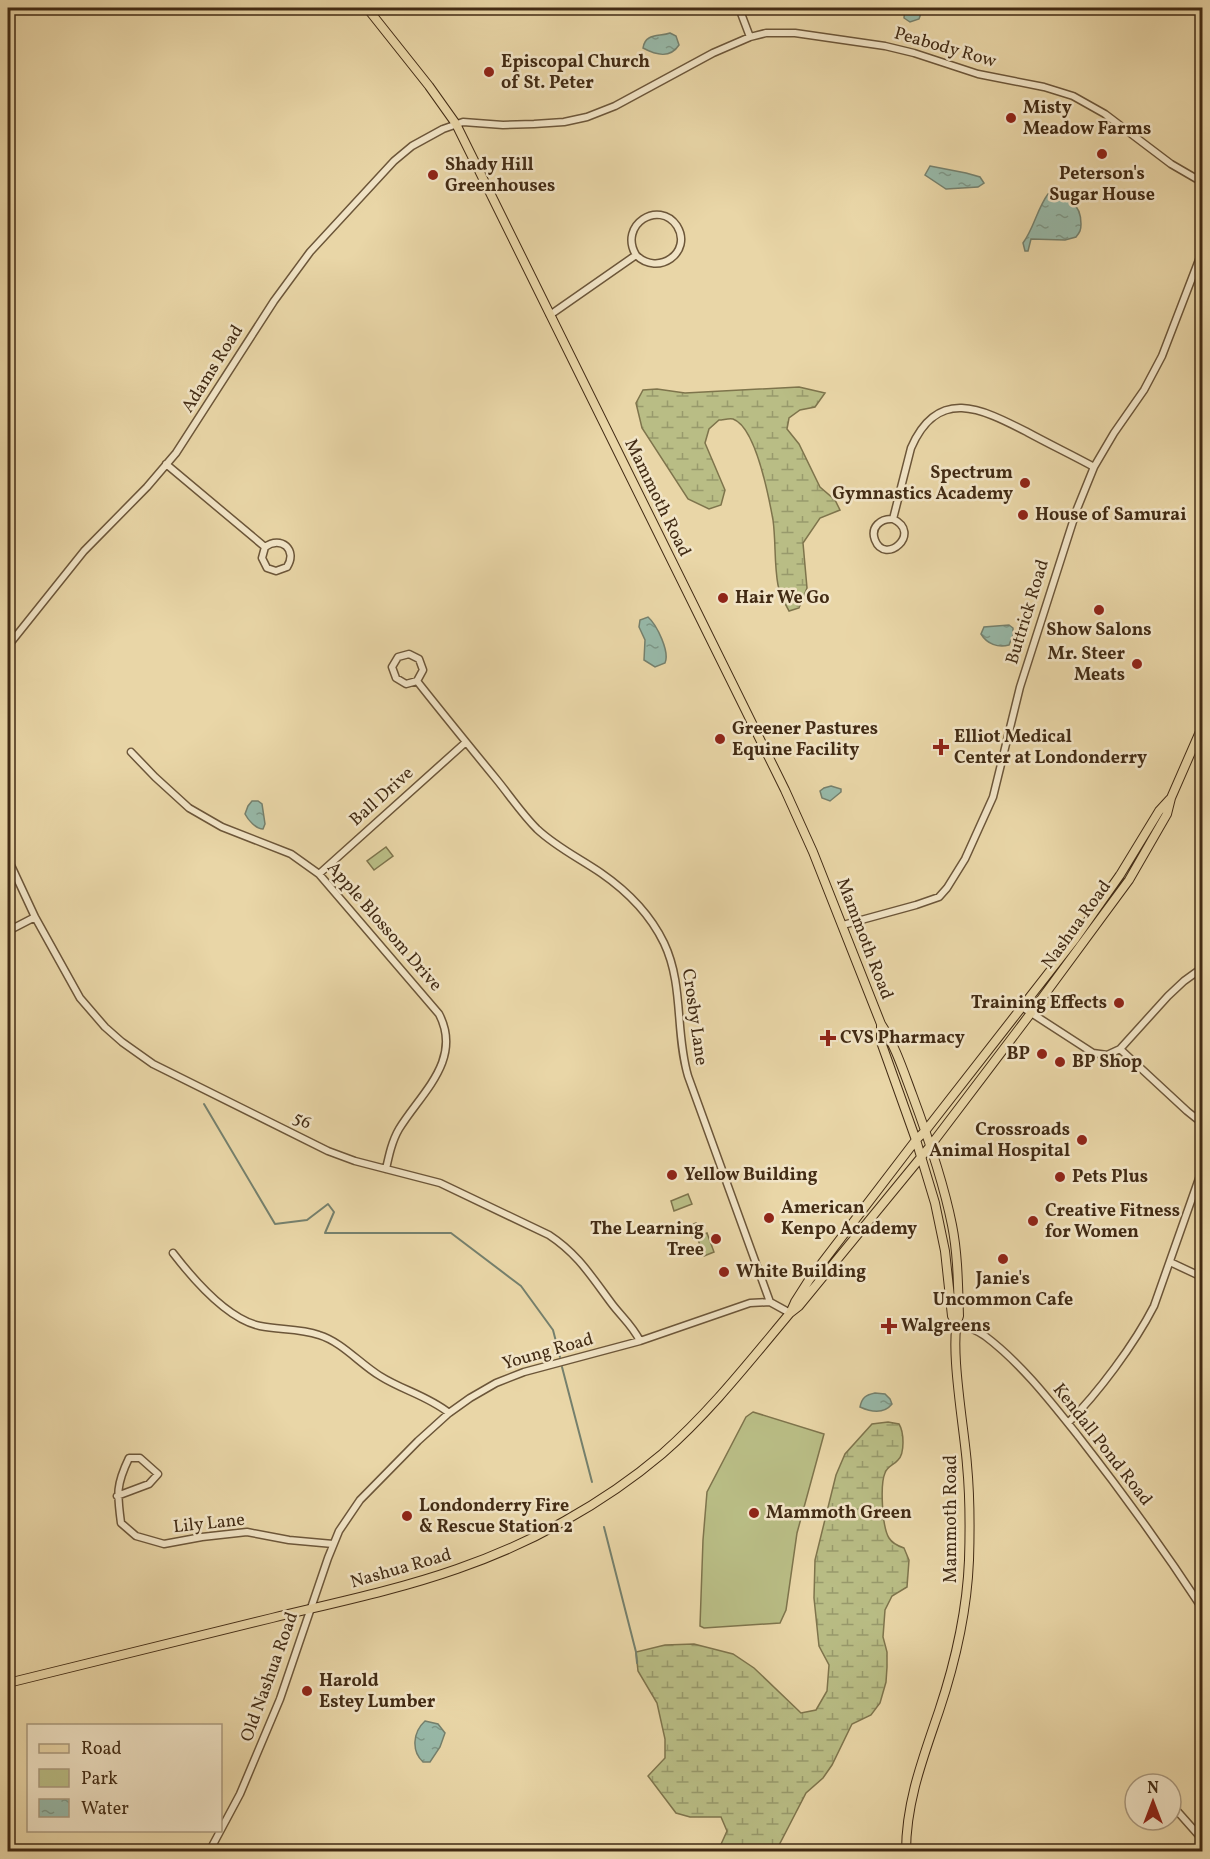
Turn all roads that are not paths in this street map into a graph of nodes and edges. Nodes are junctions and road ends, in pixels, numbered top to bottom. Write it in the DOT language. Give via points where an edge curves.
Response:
graph roads {
  1 [pos="367,8"];
  2 [pos="739,8"];
  3 [pos="750,37"];
  4 [pos="456,124"];
  5 [pos="1203,182"];
  6 [pos="1203,252"];
  7 [pos="636,255"];
  8 [pos="550,315"];
  9 [pos="166,464"];
  10 [pos="1094,467"];
  11 [pos="893,519"];
  12 [pos="265,547"];
  13 [pos="8,646"];
  14 [pos="417,681"];
  15 [pos="1203,727"];
  16 [pos="466,742"];
  17 [pos="130,752"];
  18 [pos="1172,798"];
  19 [pos="8,859"];
  20 [pos="319,874"];
  21 [pos="34,916"];
  22 [pos="843,925"];
  23 [pos="8,931"];
  24 [pos="1203,968"];
  25 [pos="1022,1007"];
  26 [pos="1031,1013"];
  27 [pos="881,1024"];
  28 [pos="1120,1049"];
  29 [pos="1203,1123"];
  30 [pos="926,1130"];
  31 [pos="916,1140"];
  32 [pos="931,1145"];
  33 [pos="921,1157"];
  34 [pos="386,1168"];
  35 [pos="1203,1170"];
  36 [pos="172,1253"];
  37 [pos="1170,1262"];
  38 [pos="1203,1277"];
  39 [pos="770,1302"];
  40 [pos="790,1313"];
  41 [pos="956,1323"];
  42 [pos="640,1341"];
  43 [pos="449,1413"];
  44 [pos="1068,1423"];
  45 [pos="117,1496"];
  46 [pos="333,1544"];
  47 [pos="1203,1608"];
  48 [pos="312,1609"];
  49 [pos="8,1683"];
  50 [pos="1183,1817"];
  51 [pos="222,1828"];
  52 [pos="220,1832"];
  53 [pos="1203,1839"];
  54 [pos="209,1851"];
  55 [pos="906,1851"];
  1 -- 4 [label="main road, Mammoth Road"];
  2 -- 3 [label="street"];
  3 -- 4 [label="street, Peabody Row" via="586,117 534,124"];
  3 -- 5 [label="street, Peabody Row" via="795,33 885,46 1000,80 1073,96"];
  4 -- 8 [label="main road, Mammoth Road"];
  4 -- 9 [label="street, Adams Road" via="406,151 310,252"];
  6 -- 10 [label="street, Buttrick Road" via="1152,377"];
  7 -- 7 [label="street" via="653,264 672,259 681,241 674,223 658,215 640,221 631,237"];
  7 -- 8 [label="street"];
  8 -- 22 [label="main road, Mammoth Road" via="785,790"];
  9 -- 12 [label="street"];
  9 -- 13 [label="street, Adams Road" via="74,563"];
  10 -- 11 [label="street" via="994,415 966,407 948,410 927,423 914,440"];
  10 -- 22 [label="street, Buttrick Road" via="1062,551 1020,687 993,797 965,860 939,897"];
  11 -- 11 [label="street" via="901,525 903,539 893,549 883,549 873,532 878,523"];
  12 -- 12 [label="street" via="262,558 267,568 276,571 287,567 291,555 286,546 277,542"];
  14 -- 14 [label="street, Crosby Lane" via="423,670 419,659 409,654 398,657 392,667 396,678 406,684"];
  14 -- 16 [label="street, Crosby Lane"];
  15 -- 18 [label="main road, Nashua Road"];
  16 -- 20 [label="street, Ball Drive"];
  16 -- 39 [label="street, Crosby Lane" via="539,830 624,891 646,913 660,935 677,986 688,1076"];
  17 -- 20 [label="street, Apple Blossom Drive" via="189,808 222,827 291,854"];
  18 -- 25 [label="main road, Nashua Road" via="1159,811 1076,939"];
  18 -- 26 [label="main road, Nashua Road" via="1167,814 1129,880"];
  19 -- 21 [label="street, 56"];
  20 -- 34 [label="street, Apple Blossom Drive" via="435,1007 445,1028 442,1065 400,1128"];
  21 -- 23 [label="street"];
  21 -- 34 [label="street, 56" via="85,1005 134,1051 328,1151"];
  22 -- 27 [label="main road, Mammoth Road"];
  24 -- 28 [label="street" via="1168,996"];
  25 -- 26 [label="street"];
  25 -- 30 [label="main road, Nashua Road"];
  26 -- 28 [label="street" via="1093,1053 1107,1055"];
  26 -- 32 [label="main road, Nashua Road"];
  27 -- 30 [label="main road, Mammoth Road"];
  27 -- 31 [label="main road, Mammoth Road" via="881,1041"];
  28 -- 29 [label="street"];
  30 -- 31 [label="main road, Nashua Road"];
  30 -- 32 [label="main road, Mammoth Road"];
  31 -- 33 [label="main road, Mammoth Road"];
  31 -- 40 [label="main road, Nashua Road" via="809,1280"];
  32 -- 33 [label="main road, Nashua Road"];
  32 -- 41 [label="main road, Mammoth Road" via="956,1251"];
  33 -- 40 [label="main road, Nashua Road" via="800,1306"];
  33 -- 41 [label="main road, Mammoth Road" via="935,1203"];
  34 -- 42 [label="street, 56" via="454,1188 549,1234 582,1263"];
  35 -- 37 [label="street"];
  36 -- 43 [label="street" via="187,1272 238,1318 259,1326 326,1338 381,1376"];
  37 -- 38 [label="street"];
  37 -- 44 [label="street" via="1141,1330"];
  39 -- 40 [label="street"];
  39 -- 42 [label="street, Young Road" via="750,1302"];
  40 -- 48 [label="main road, Nashua Road" via="688,1430 599,1499 484,1559 420,1581"];
  41 -- 44 [label="street, Kendall Pond Road" via="976,1330 994,1343"];
  41 -- 55 [label="main road, Mammoth Road" via="968,1466 969,1562 956,1652 914,1788"];
  42 -- 43 [label="street, Young Road" via="510,1377"];
  43 -- 46 [label="street, Young Road" via="365,1494"];
  44 -- 47 [label="street, Kendall Pond Road"];
  45 -- 45 [label="street, Lily Lane" via="119,1479 129,1458 140,1458 158,1474 149,1484"];
  45 -- 46 [label="street, Lily Lane" via="121,1523 136,1536 164,1544 247,1532"];
  46 -- 48 [label="street, Young Road"];
  48 -- 49 [label="main road, Nashua Road"];
  48 -- 51 [label="street, Old Nashua Road" via="258,1754"];
  50 -- 53 [label="street"];
  52 -- 54 [label="street, Old Nashua Road"];
}
